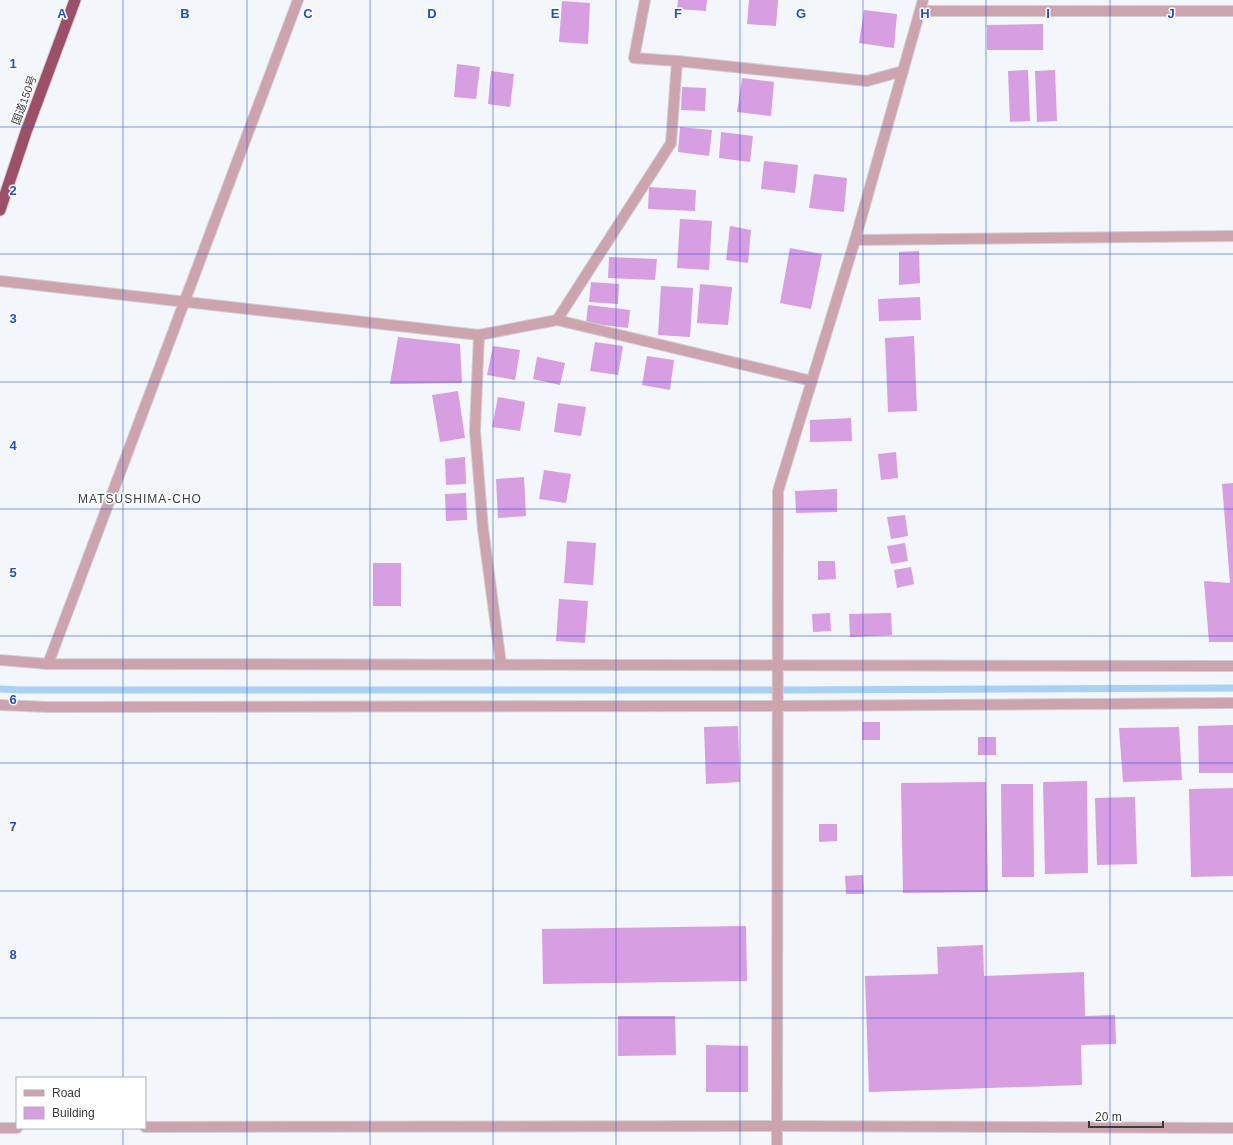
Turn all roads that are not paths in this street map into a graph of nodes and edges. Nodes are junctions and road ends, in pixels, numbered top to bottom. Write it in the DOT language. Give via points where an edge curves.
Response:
graph roads {
  1 [pos="75,0"];
  2 [pos="298,0"];
  3 [pos="645,0"];
  4 [pos="923,0"];
  5 [pos="921,11"];
  6 [pos="1233,11"];
  7 [pos="678,61"];
  8 [pos="904,72"];
  9 [pos="0,210"];
  10 [pos="1233,236"];
  11 [pos="855,240"];
  12 [pos="0,281"];
  13 [pos="186,301"];
  14 [pos="557,320"];
  15 [pos="479,335"];
  16 [pos="812,381"];
  17 [pos="0,660"];
  18 [pos="48,664"];
  19 [pos="501,664"];
  20 [pos="779,665"];
  21 [pos="1233,666"];
  22 [pos="779,701"];
  23 [pos="1233,703"];
  24 [pos="0,705"];
  25 [pos="777,1126"];
  26 [pos="146,1127"];
  27 [pos="0,1128"];
  28 [pos="16,1128"];
  29 [pos="1233,1128"];
  30 [pos="777,1145"];
  1 -- 9 [label="highway, 国道150号"];
  2 -- 13 [label="street"];
  3 -- 7 [label="street" via="634,58"];
  4 -- 5 [label="street"];
  5 -- 6 [label="street"];
  5 -- 8 [label="street"];
  7 -- 8 [label="street" via="867,81"];
  7 -- 14 [label="street" via="670,143"];
  8 -- 11 [label="street"];
  10 -- 11 [label="street"];
  11 -- 16 [label="street"];
  12 -- 13 [label="street"];
  13 -- 15 [label="street"];
  13 -- 18 [label="street"];
  14 -- 15 [label="street"];
  14 -- 16 [label="street"];
  15 -- 19 [label="street" via="475,431 483,529"];
  16 -- 20 [label="street" via="778,491"];
  17 -- 18 [label="street"];
  18 -- 19 [label="street"];
  19 -- 20 [label="street"];
  20 -- 21 [label="street"];
  20 -- 22 [label="street"];
  22 -- 23 [label="street"];
  22 -- 24 [label="street" via="48,707"];
  22 -- 25 [label="street"];
  25 -- 26 [label="street"];
  25 -- 29 [label="street"];
  25 -- 30 [label="street"];
  27 -- 28 [label="street"];
}
